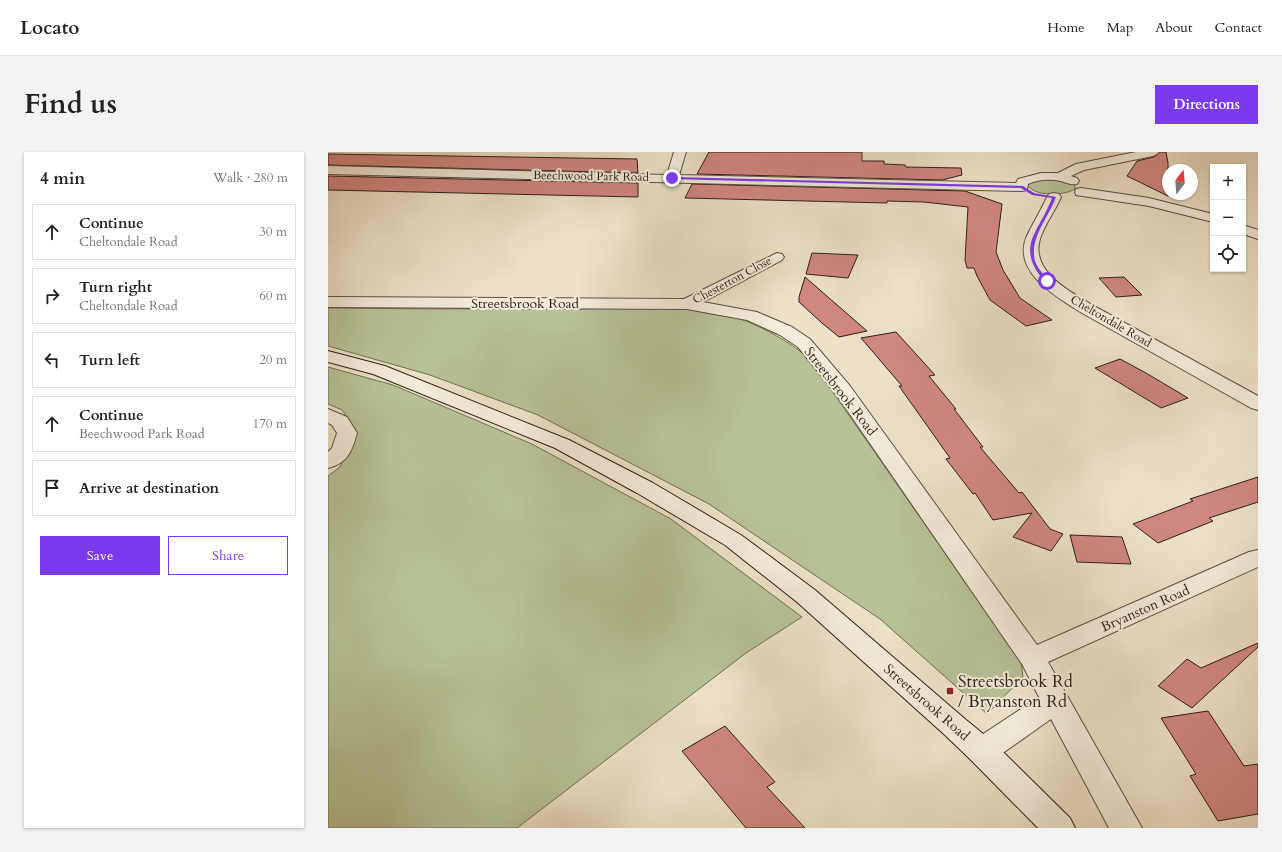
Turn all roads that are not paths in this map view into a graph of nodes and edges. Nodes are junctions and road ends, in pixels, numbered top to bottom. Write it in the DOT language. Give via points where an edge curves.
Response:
graph roads {
  1 [pos="680,152"];
  2 [pos="1153,152"];
  3 [pos="328,170"];
  4 [pos="1060,177"];
  5 [pos="672,178"];
  6 [pos="1022,187"];
  7 [pos="1081,192"];
  8 [pos="1043,196"];
  9 [pos="1210,217"];
  10 [pos="1246,229"];
  11 [pos="1258,235"];
  12 [pos="777,257"];
  13 [pos="328,302"];
  14 [pos="687,304"];
  15 [pos="328,356"];
  16 [pos="1258,404"];
  17 [pos="328,415"];
  18 [pos="328,462"];
  19 [pos="1258,558"];
  20 [pos="1032,658"];
  21 [pos="1056,700"];
  22 [pos="982,751"];
  23 [pos="1059,828"];
  24 [pos="1126,828"];
  1 -- 5 [label="street"];
  2 -- 4 [label="street" via="1080,167"];
  3 -- 5 [label="street, Beechwood Park Road"];
  4 -- 6 [label="street" via="1030,178 1022,182"];
  4 -- 7 [label="street" via="1079,184 1083,190"];
  5 -- 6 [label="street, Beechwood Park Road"];
  6 -- 8 [label="street"];
  7 -- 8 [label="street" via="1068,197"];
  7 -- 9 [label="street" via="1149,202"];
  8 -- 16 [label="street, Cheltondale Road" via="1050,207 1034,236 1032,247 1033,260 1047,281 1075,302"];
  10 -- 11 [label="street"];
  12 -- 14 [label="street, Chesterton Close"];
  13 -- 14 [label="street, Streetsbrook Road"];
  14 -- 20 [label="street, Streetsbrook Road" via="751,316 786,331 804,343 843,390"];
  15 -- 22 [label="street, Streetsbrook Road" via="378,370 562,444 645,488 732,540 806,596"];
  17 -- 18 [label="street" via="340,421 347,433 342,451"];
  19 -- 20 [label="street, Bryanston Road"];
  20 -- 21 [label="street, Streetsbrook Road"];
  21 -- 22 [label="street, Streetsbrook Road"];
  21 -- 24 [label="street, Streetsbrook Road"];
  22 -- 23 [label="street, Streetsbrook Road"];
}
